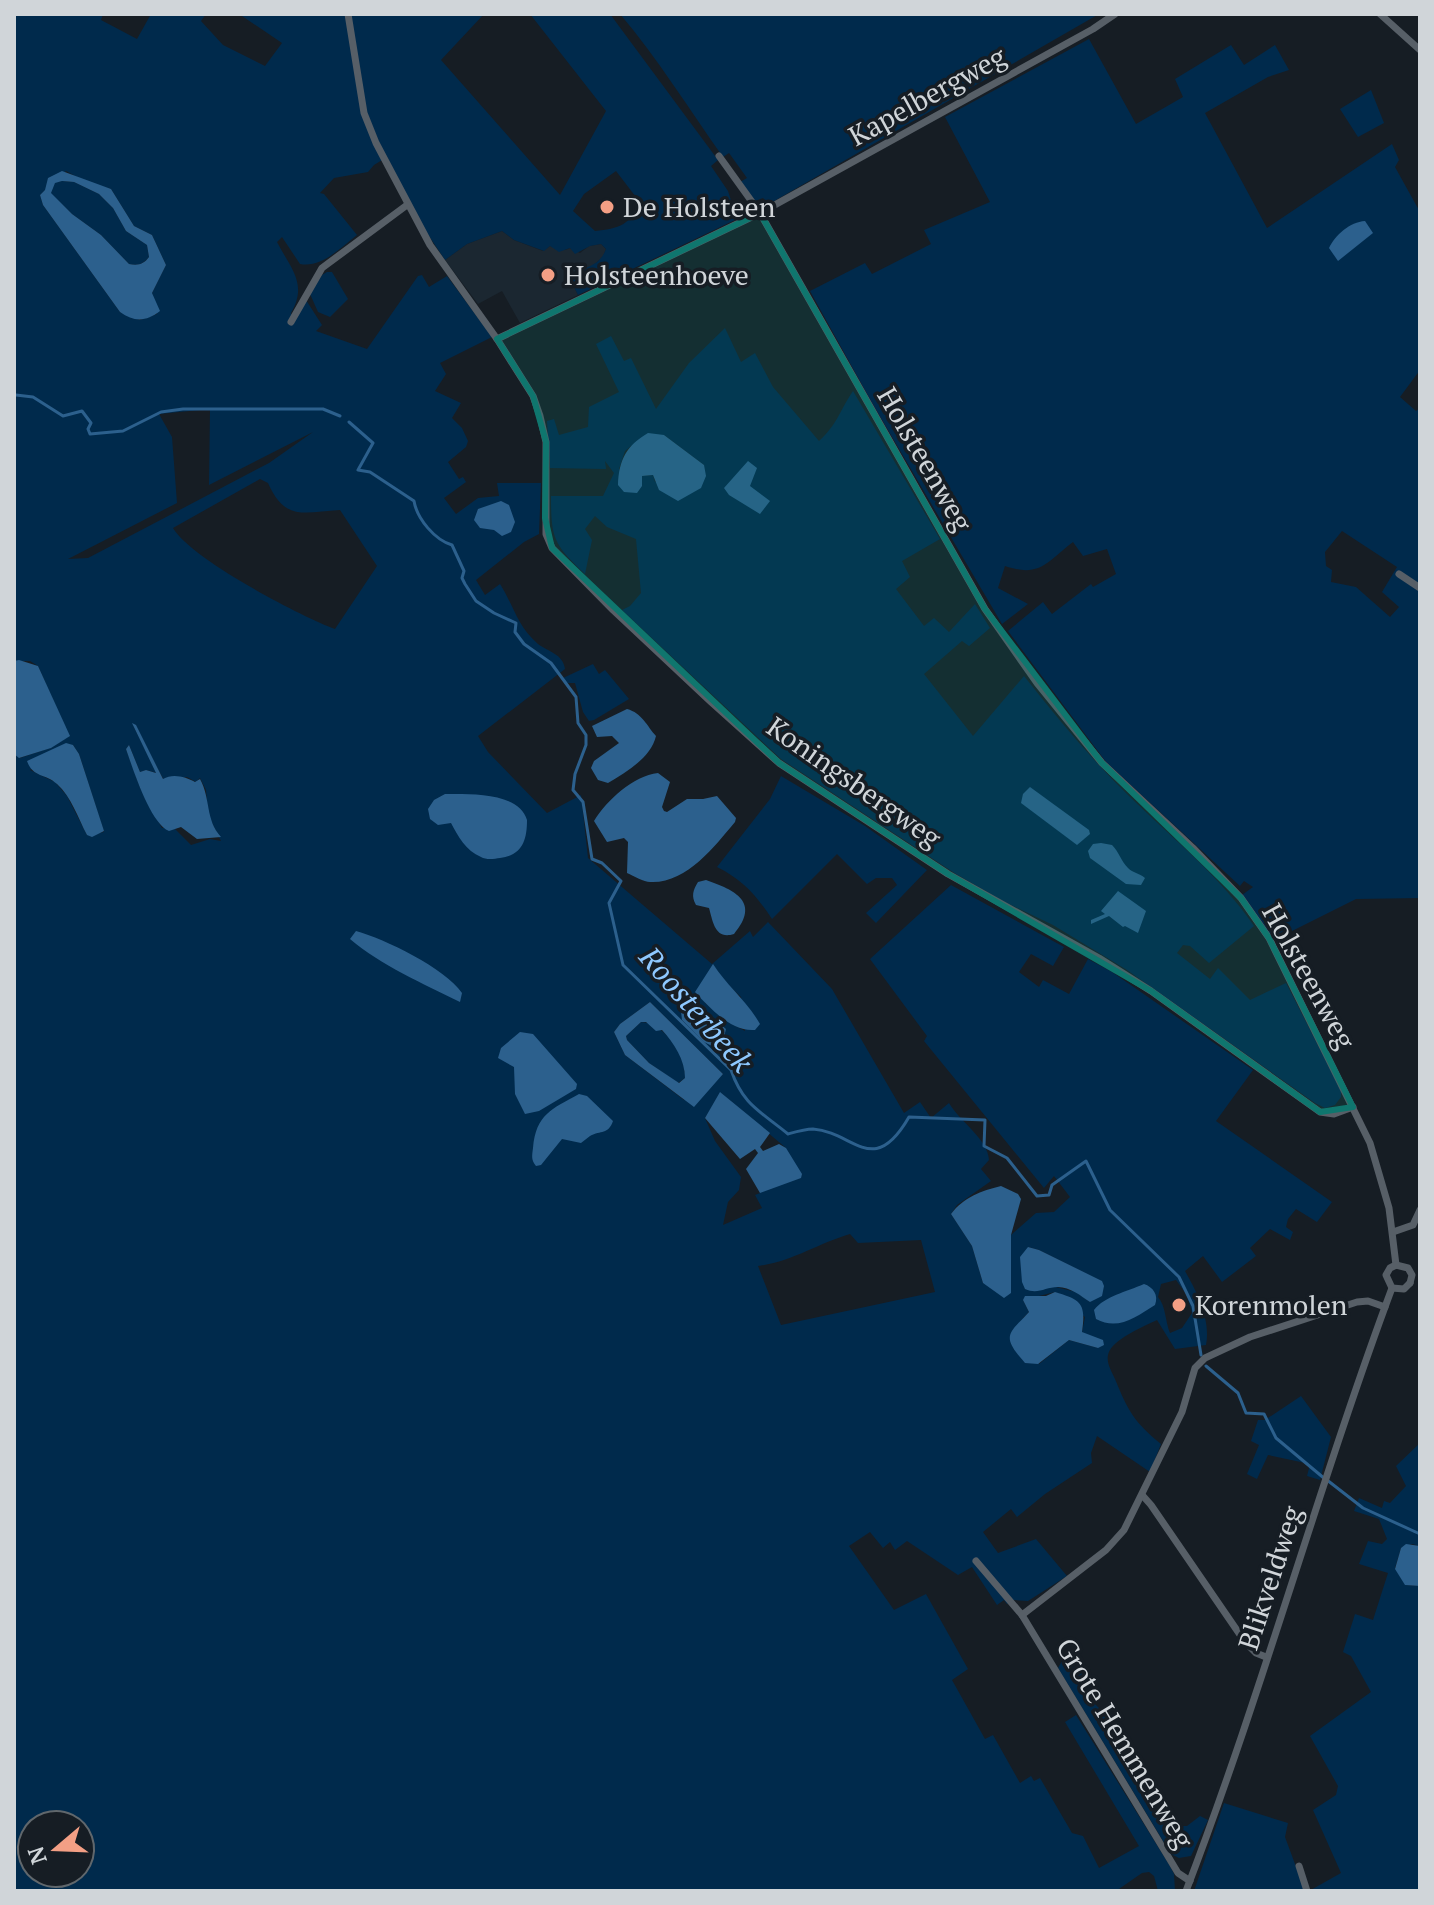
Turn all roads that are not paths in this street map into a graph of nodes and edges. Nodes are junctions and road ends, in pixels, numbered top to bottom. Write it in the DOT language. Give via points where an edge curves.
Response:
graph roads {
  1 [pos="348,14"];
  2 [pos="1115,14"];
  3 [pos="1380,14"];
  4 [pos="1420,50"];
  5 [pos="719,156"];
  6 [pos="407,205"];
  7 [pos="760,213"];
  8 [pos="291,322"];
  9 [pos="497,339"];
  10 [pos="1399,574"];
  11 [pos="1420,588"];
  12 [pos="1353,1107"];
  13 [pos="1420,1210"];
  14 [pos="1393,1232"];
  15 [pos="1396,1265"];
  16 [pos="1410,1283"];
  17 [pos="1420,1287"];
  18 [pos="1392,1288"];
  19 [pos="1385,1307"];
  20 [pos="1143,1496"];
  21 [pos="976,1561"];
  22 [pos="1022,1615"];
  23 [pos="1266,1657"];
  24 [pos="1299,1866"];
  25 [pos="1190,1881"];
  26 [pos="1186,1891"];
  27 [pos="1307,1891"];
  1 -- 6 [label="street" via="364,113"];
  2 -- 7 [label="street, Kapelbergweg"];
  3 -- 4 [label="street"];
  5 -- 7 [label="street, Holsteenweg"];
  6 -- 8 [label="street" via="322,268"];
  6 -- 9 [label="street"];
  7 -- 9 [label="street"];
  7 -- 12 [label="street, Holsteenweg" via="985,609 1102,763 1241,898 1269,938"];
  9 -- 12 [label="street, Koningsbergweg" via="540,416 546,442 546,534 552,548 711,702 779,763 948,874 1138,983 1320,1112 1334,1114"];
  10 -- 11 [label="street"];
  12 -- 14 [label="street, Holsteenweg" via="1370,1143"];
  13 -- 14 [label="street" via="1413,1225"];
  14 -- 15 [label="street, Holsteenweg"];
  15 -- 16 [label="street" via="1408,1268"];
  15 -- 18 [label="street" via="1386,1275"];
  16 -- 17 [label="street"];
  16 -- 18 [label="street" via="1404,1289"];
  18 -- 19 [label="street, Blikveldweg"];
  19 -- 20 [label="street" via="1357,1302 1250,1337 1205,1358 1195,1368 1182,1412"];
  19 -- 23 [label="street, Blikveldweg"];
  20 -- 22 [label="street" via="1116,1541"];
  20 -- 23 [label="street" via="1245,1642"];
  21 -- 22 [label="street, Grote Hemmenweg"];
  22 -- 25 [label="street, Grote Hemmenweg" via="1178,1873"];
  23 -- 25 [label="street, Blikveldweg"];
  24 -- 27 [label="street"];
  25 -- 26 [label="street, Grote Hemmenweg"];
}
